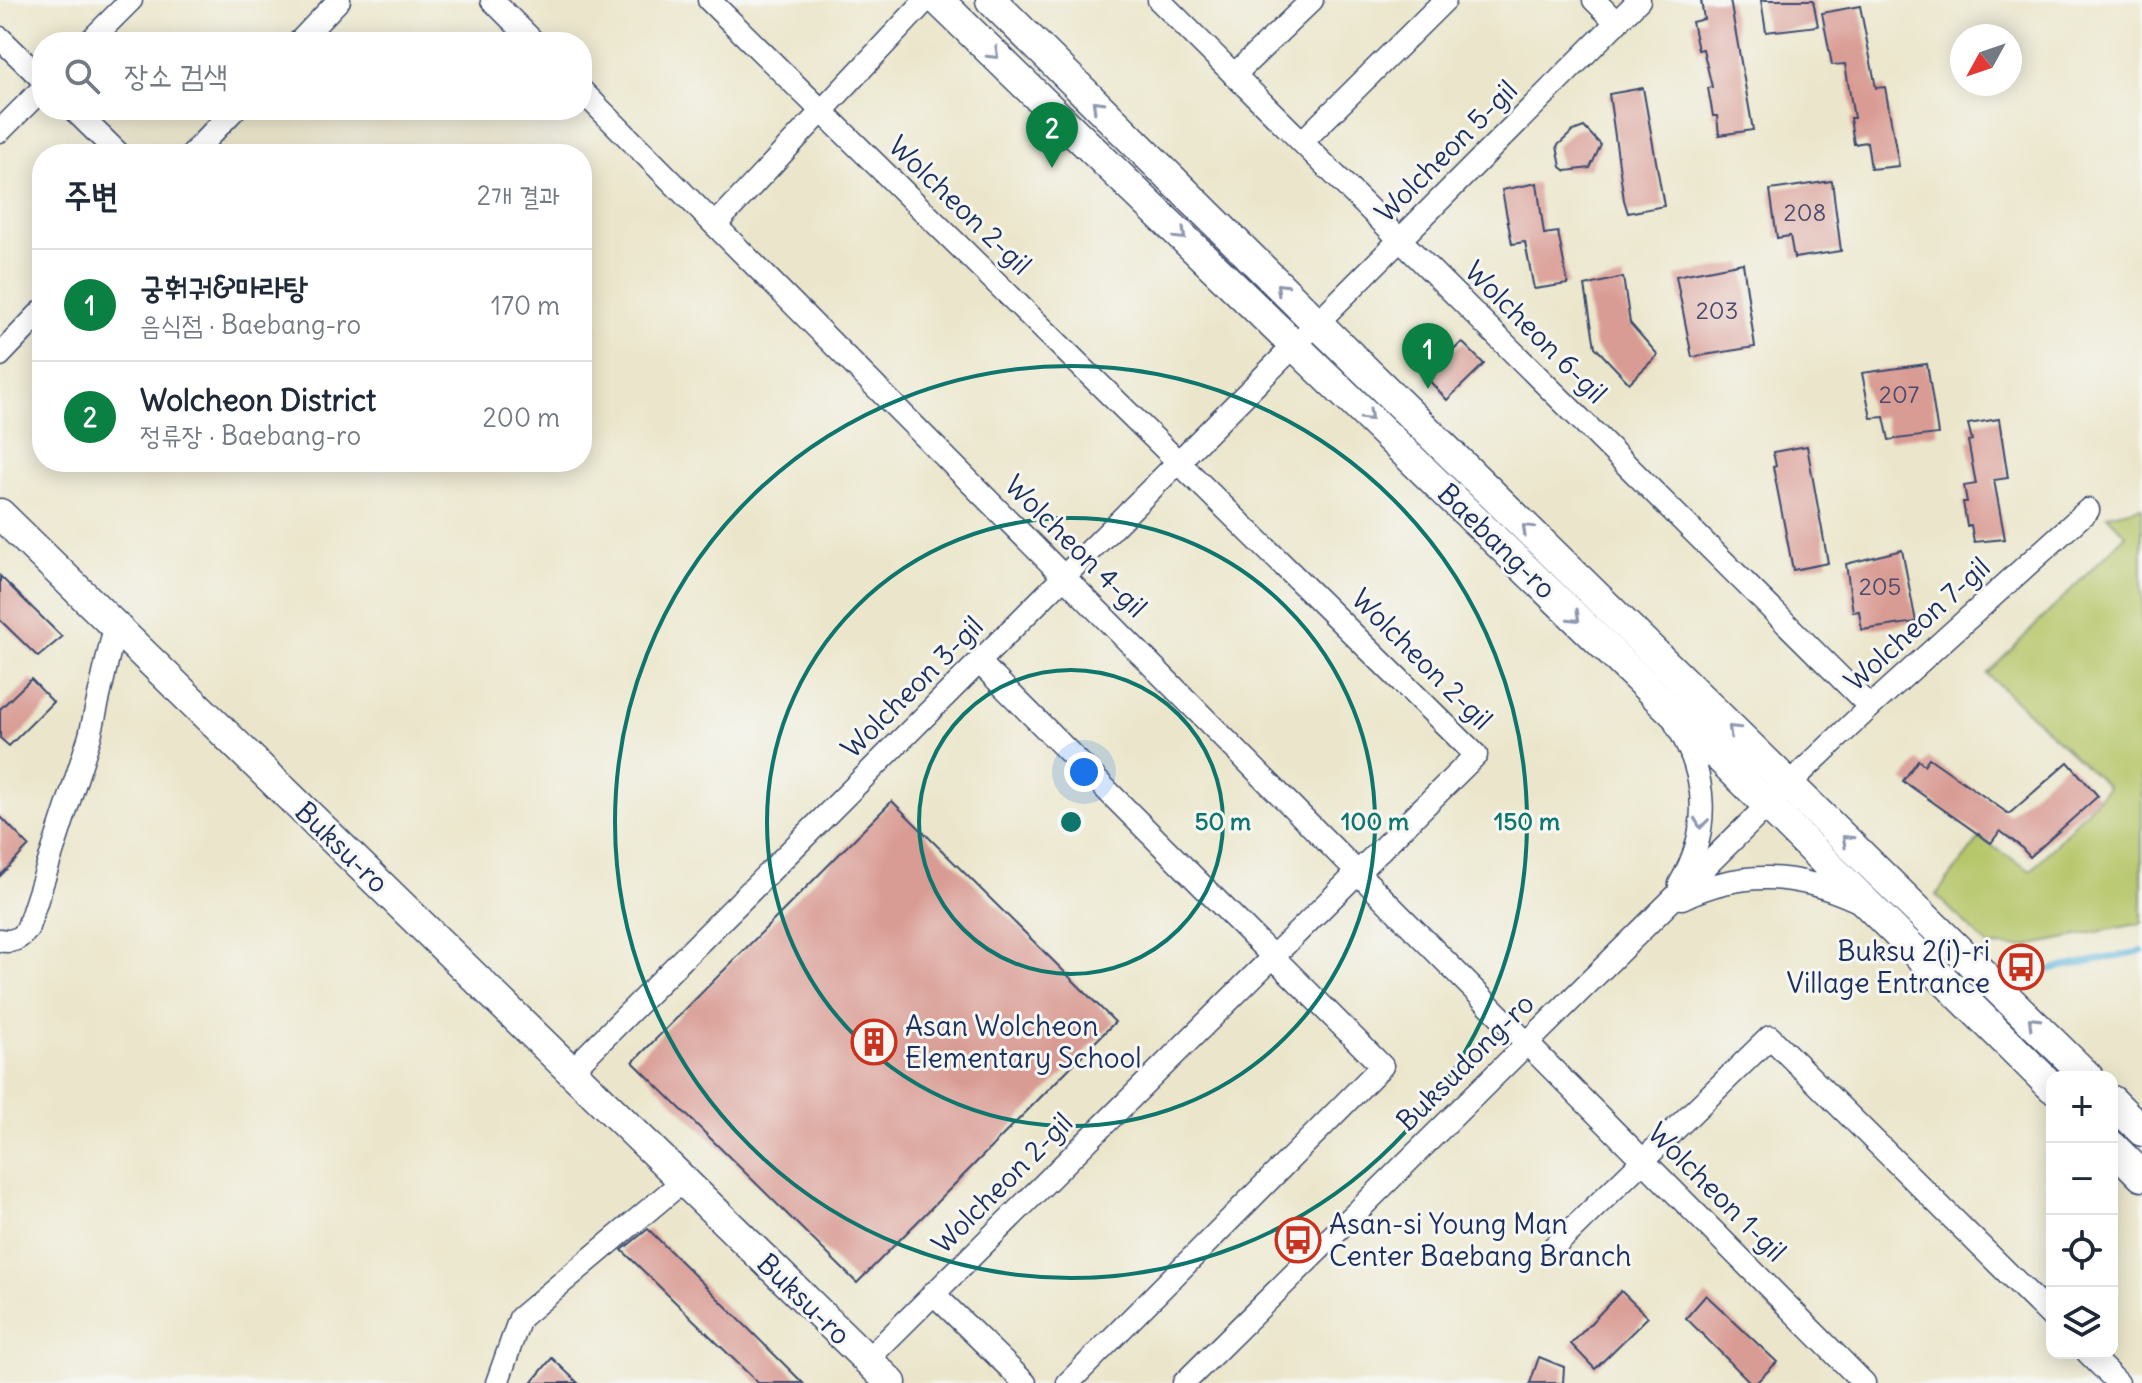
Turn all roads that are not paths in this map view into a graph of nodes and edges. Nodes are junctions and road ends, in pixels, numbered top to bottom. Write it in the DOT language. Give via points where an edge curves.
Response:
graph roads {
  1 [pos="131,0"];
  2 [pos="339,0"];
  3 [pos="492,0"];
  4 [pos="709,0"];
  5 [pos="926,0"];
  6 [pos="938,0"];
  7 [pos="991,0"];
  8 [pos="1312,0"];
  9 [pos="1445,0"];
  10 [pos="1594,0"];
  11 [pos="1639,0"];
  12 [pos="1167,3"];
  13 [pos="1617,23"];
  14 [pos="99,32"];
  15 [pos="309,32"];
  16 [pos="524,32"];
  17 [pos="0,38"];
  18 [pos="32,69"];
  19 [pos="1234,75"];
  20 [pos="32,99"];
  21 [pos="592,101"];
  22 [pos="822,112"];
  23 [pos="84,120"];
  24 [pos="224,120"];
  25 [pos="0,131"];
  26 [pos="1302,142"];
  27 [pos="109,144"];
  28 [pos="202,144"];
  29 [pos="715,225"];
  30 [pos="1400,240"];
  31 [pos="32,320"];
  32 [pos="1317,323"];
  33 [pos="4,344"];
  34 [pos="1295,345"];
  35 [pos="1179,462"];
  36 [pos="2088,510"];
  37 [pos="0,514"];
  38 [pos="1064,577"];
  39 [pos="115,626"];
  40 [pos="979,662"];
  41 [pos="1660,700"];
  42 [pos="1870,707"];
  43 [pos="1779,795"];
  44 [pos="1358,873"];
  45 [pos="1667,905"];
  46 [pos="1869,906"];
  47 [pos="0,940"];
  48 [pos="1273,956"];
  49 [pos="1527,1043"];
  50 [pos="571,1071"];
  51 [pos="2081,1071"];
  52 [pos="2046,1081"];
  53 [pos="2118,1107"];
  54 [pos="2142,1131"];
  55 [pos="2118,1152"];
  56 [pos="1643,1160"];
  57 [pos="2142,1176"];
  58 [pos="683,1181"];
  59 [pos="1554,1247"];
  60 [pos="933,1293"];
  61 [pos="2046,1311"];
  62 [pos="2094,1359"];
  63 [pos="867,1360"];
  64 [pos="497,1383"];
  65 [pos="891,1383"];
  66 [pos="1025,1383"];
  67 [pos="1068,1383"];
  68 [pos="1184,1383"];
  69 [pos="1864,1383"];
  70 [pos="2118,1383"];
  1 -- 14 [label="street"];
  2 -- 15 [label="street"];
  3 -- 16 [label="street"];
  4 -- 22 [label="street, Wolcheon 2-gil"];
  5 -- 22 [label="street"];
  6 -- 34 [label="street, Baebang-ro, one-way"];
  32 -- 7 [label="street, Baebang-ro, one-way"];
  8 -- 19 [label="street"];
  9 -- 26 [label="street"];
  10 -- 13 [label="street"];
  11 -- 13 [label="street, Wolcheon 5-gil"];
  12 -- 19 [label="street, Wolcheon 6-gil"];
  13 -- 30 [label="street, Wolcheon 5-gil"];
  17 -- 18 [label="street"];
  19 -- 26 [label="street, Wolcheon 6-gil"];
  20 -- 25 [label="street"];
  21 -- 29 [label="street, Wolcheon 4-gil"];
  22 -- 29 [label="street"];
  22 -- 35 [label="street, Wolcheon 2-gil"];
  23 -- 27 [label="street"];
  24 -- 28 [label="street"];
  26 -- 30 [label="street, Wolcheon 6-gil"];
  29 -- 38 [label="street, Wolcheon 4-gil"];
  30 -- 32 [label="street, Wolcheon 5-gil"];
  30 -- 42 [label="street, Wolcheon 6-gil"];
  31 -- 33 [label="street"];
  32 -- 34 [label="street, Wolcheon 5-gil"];
  43 -- 32 [label="street, Baebang-ro, one-way"];
  34 -- 35 [label="street, Wolcheon 3-gil"];
  34 -- 41 [label="street, Baebang-ro, one-way"];
  35 -- 38 [label="street, Wolcheon 3-gil"];
  35 -- 44 [label="street, Wolcheon 2-gil" via="1476,755"];
  36 -- 42 [label="street, Wolcheon 7-gil"];
  37 -- 39 [label="street, Buksu-ro"];
  38 -- 40 [label="street, Wolcheon 3-gil"];
  38 -- 44 [label="street, Wolcheon 4-gil"];
  39 -- 47 [label="street" via="90,736 27,930 20,938"];
  39 -- 50 [label="street, Buksu-ro"];
  40 -- 48 [label="street"];
  40 -- 50 [label="street, Wolcheon 3-gil"];
  41 -- 43 [label="street, Baebang-ro"];
  41 -- 45 [label="street, one-way" via="1687,742 1701,784 1703,823 1692,863"];
  42 -- 43 [label="street, Wolcheon 7-gil"];
  43 -- 45 [label="street, Buksudong-ro"];
  43 -- 46 [label="street, Baebang-ro"];
  51 -- 43 [label="street, Baebang-ro, one-way"];
  44 -- 48 [label="street, Wolcheon 2-gil"];
  44 -- 49 [label="street, Wolcheon 4-gil"];
  45 -- 46 [label="street" via="1704,887 1744,878 1786,877 1828,887"];
  45 -- 49 [label="street, Buksudong-ro"];
  46 -- 52 [label="street, Baebang-ro"];
  48 -- 60 [label="street, Wolcheon 2-gil"];
  48 -- 67 [label="street" via="1382,1066"];
  49 -- 56 [label="street, Wolcheon 1-gil"];
  49 -- 68 [label="street, Buksudong-ro"];
  50 -- 58 [label="street, Buksu-ro"];
  53 -- 54 [label="street"];
  55 -- 57 [label="street"];
  56 -- 59 [label="street"];
  56 -- 61 [label="street" via="1770,1037"];
  56 -- 69 [label="street, Wolcheon 1-gil"];
  58 -- 63 [label="street, Buksu-ro"];
  58 -- 64 [label="street" via="520,1318"];
  60 -- 63 [label="street, Wolcheon 2-gil"];
  60 -- 66 [label="street"];
  62 -- 70 [label="street"];
  63 -- 65 [label="street, Buksu-ro"];
}
